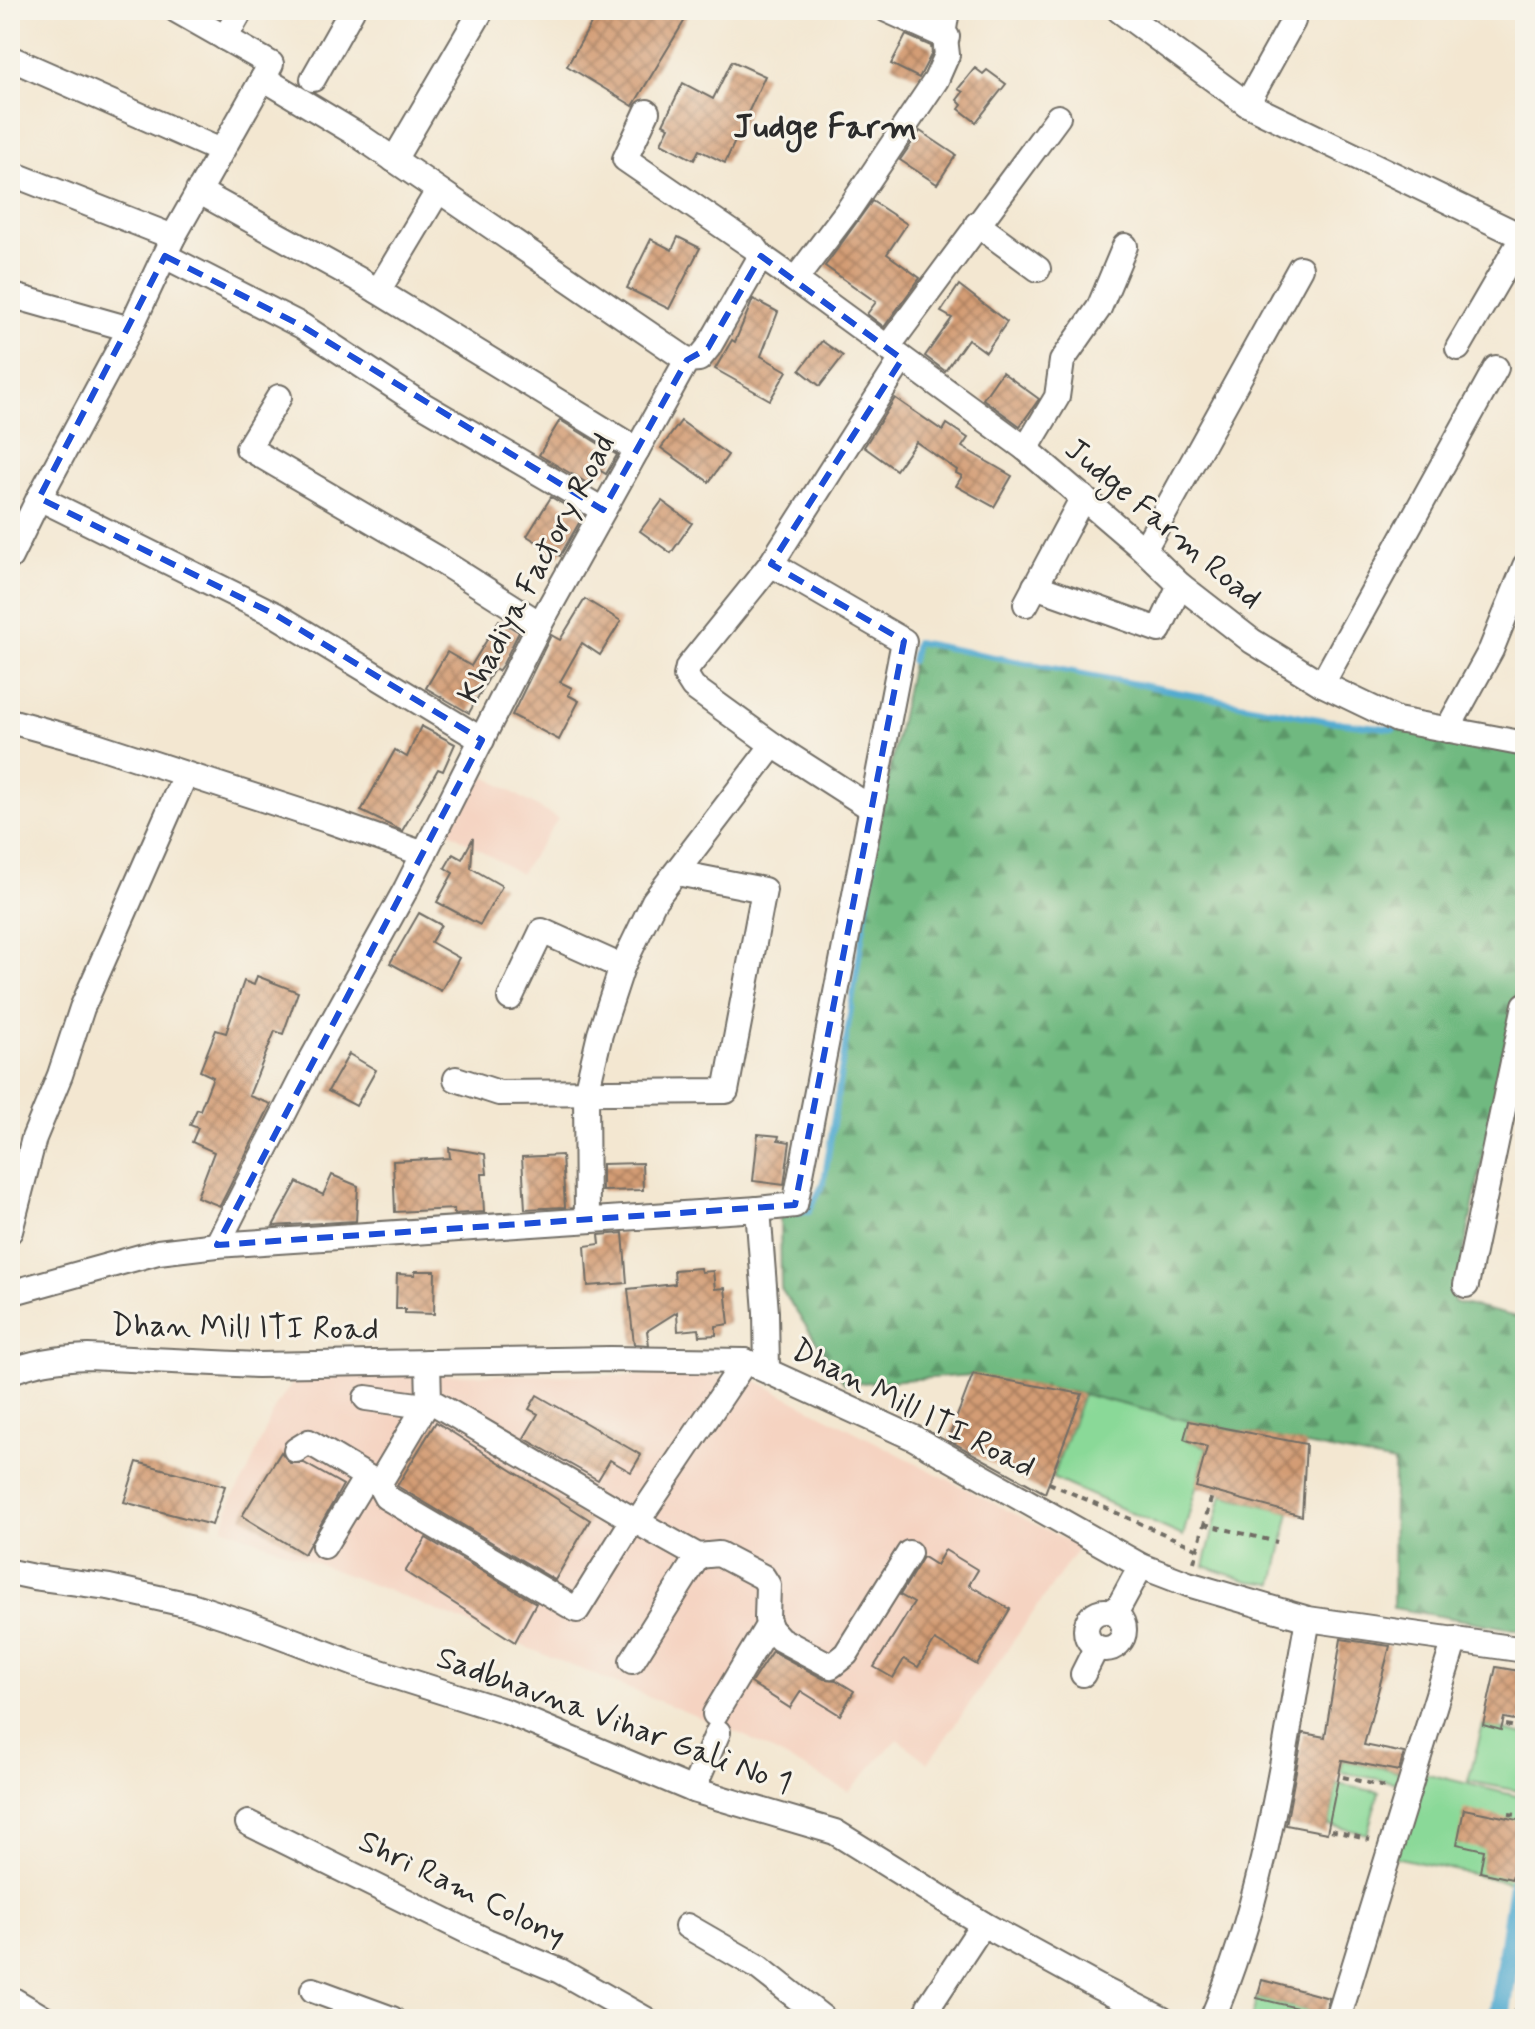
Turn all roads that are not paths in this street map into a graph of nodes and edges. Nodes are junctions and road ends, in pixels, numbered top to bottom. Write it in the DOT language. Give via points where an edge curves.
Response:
graph roads {
  1 [pos="176,10"];
  2 [pos="241,10"];
  3 [pos="352,10"];
  4 [pos="887,10"];
  5 [pos="947,10"];
  6 [pos="1119,10"];
  7 [pos="480,13"];
  8 [pos="1293,21"];
  9 [pos="947,37"];
  10 [pos="225,38"];
  11 [pos="10,58"];
  12 [pos="263,78"];
  13 [pos="313,79"];
  14 [pos="1247,104"];
  15 [pos="647,112"];
  16 [pos="1058,117"];
  17 [pos="221,151"];
  18 [pos="394,160"];
  19 [pos="10,173"];
  20 [pos="198,191"];
  21 [pos="438,191"];
  22 [pos="977,224"];
  23 [pos="1523,238"];
  24 [pos="169,246"];
  25 [pos="1125,246"];
  26 [pos="761,256"];
  27 [pos="1300,268"];
  28 [pos="1038,269"];
  29 [pos="795,280"];
  30 [pos="378,291"];
  31 [pos="10,295"];
  32 [pos="130,329"];
  33 [pos="1458,348"];
  34 [pos="894,353"];
  35 [pos="687,360"];
  36 [pos="1496,368"];
  37 [pos="279,397"];
  38 [pos="1026,449"];
  39 [pos="637,450"];
  40 [pos="1083,497"];
  41 [pos="39,498"];
  42 [pos="603,510"];
  43 [pos="13,542"];
  44 [pos="1144,550"];
  45 [pos="771,564"];
  46 [pos="1525,566"];
  47 [pos="1180,585"];
  48 [pos="540,624"];
  49 [pos="1322,684"];
  50 [pos="12,730"];
  51 [pos="1447,730"];
  52 [pos="482,740"];
  53 [pos="1525,744"];
  54 [pos="773,745"];
  55 [pos="185,775"];
  56 [pos="871,808"];
  57 [pos="424,854"];
  58 [pos="677,873"];
  59 [pos="622,967"];
  60 [pos="510,998"];
  61 [pos="1525,1005"];
  62 [pos="456,1079"];
  63 [pos="586,1093"];
  64 [pos="758,1209"];
  65 [pos="587,1220"];
  66 [pos="10,1231"];
  67 [pos="217,1245"];
  68 [pos="1466,1285"];
  69 [pos="10,1293"];
  70 [pos="428,1362"];
  71 [pos="756,1365"];
  72 [pos="10,1372"];
  73 [pos="366,1398"];
  74 [pos="427,1403"];
  75 [pos="296,1450"];
  76 [pos="373,1480"];
  77 [pos="635,1521"];
  78 [pos="324,1546"];
  79 [pos="909,1553"];
  80 [pos="698,1556"];
  81 [pos="1141,1566"];
  82 [pos="10,1572"];
  83 [pos="1308,1619"];
  84 [pos="769,1624"];
  85 [pos="1455,1639"];
  86 [pos="1525,1650"];
  87 [pos="632,1661"];
  88 [pos="1083,1674"];
  89 [pos="693,1790"];
  90 [pos="248,1823"];
  91 [pos="983,1924"];
  92 [pos="687,1926"];
  93 [pos="313,1990"];
  94 [pos="10,1998"];
  95 [pos="929,2006"];
  96 [pos="45,2019"];
  97 [pos="392,2019"];
  98 [pos="645,2019"];
  99 [pos="824,2019"];
  100 [pos="1162,2019"];
  101 [pos="1212,2019"];
  102 [pos="1338,2019"];
  1 -- 10 [label="street"];
  2 -- 10 [label="street"];
  3 -- 13 [label="street"];
  4 -- 9 [label="street"];
  5 -- 9 [label="street"];
  6 -- 14 [label="street"];
  7 -- 18 [label="street"];
  8 -- 14 [label="street"];
  9 -- 29 [label="street" via="947,55 936,80"];
  10 -- 12 [label="street" via="271,64"];
  11 -- 17 [label="street"];
  12 -- 17 [label="street"];
  12 -- 18 [label="street"];
  14 -- 23 [label="street"];
  15 -- 26 [label="street" via="625,159"];
  16 -- 22 [label="street"];
  17 -- 20 [label="street"];
  18 -- 21 [label="street"];
  19 -- 24 [label="street"];
  20 -- 24 [label="street"];
  20 -- 30 [label="street"];
  21 -- 30 [label="street"];
  21 -- 35 [label="street"];
  22 -- 28 [label="street"];
  22 -- 34 [label="street"];
  23 -- 33 [label="street"];
  24 -- 32 [label="street"];
  24 -- 42 [label="street"];
  25 -- 38 [label="street" via="1099,308 1062,361 1057,397"];
  26 -- 29 [label="street"];
  26 -- 35 [label="street, Khadiya Factory Road" via="708,348 699,359"];
  27 -- 44 [label="street"];
  29 -- 34 [label="street, Judge Farm Road"];
  30 -- 39 [label="street"];
  31 -- 32 [label="street"];
  32 -- 41 [label="street"];
  34 -- 38 [label="street, Judge Farm Road"];
  34 -- 45 [label="street"];
  35 -- 39 [label="street, Khadiya Factory Road"];
  36 -- 49 [label="street"];
  37 -- 48 [label="street" via="248,448"];
  38 -- 40 [label="street, Judge Farm Road"];
  39 -- 42 [label="street, Khadiya Factory Road"];
  40 -- 44 [label="street, Judge Farm Road"];
  40 -- 47 [label="street" via="1031,595 1159,630"];
  41 -- 43 [label="street"];
  41 -- 52 [label="street" via="276,615"];
  42 -- 48 [label="street, Khadiya Factory Road"];
  44 -- 47 [label="street, Judge Farm Road"];
  45 -- 54 [label="street" via="686,676 693,687"];
  45 -- 56 [label="street" via="904,641"];
  46 -- 51 [label="street" via="1491,650"];
  47 -- 49 [label="street, Judge Farm Road" via="1252,641"];
  48 -- 52 [label="street, Khadiya Factory Road"];
  49 -- 51 [label="street, Judge Farm Road" via="1397,720"];
  50 -- 55 [label="street" via="90,743"];
  51 -- 53 [label="street, Judge Farm Road"];
  52 -- 57 [label="street, Khadiya Factory Road"];
  54 -- 56 [label="street"];
  54 -- 58 [label="street"];
  55 -- 57 [label="street"];
  55 -- 66 [label="street" via="82,1008 34,1138"];
  56 -- 64 [label="street" via="795,1205"];
  57 -- 67 [label="street, Khadiya Factory Road"];
  58 -- 59 [label="street" via="654,901"];
  58 -- 63 [label="street" via="764,890 726,1091"];
  59 -- 60 [label="street" via="542,931"];
  59 -- 63 [label="street"];
  61 -- 68 [label="street"];
  62 -- 63 [label="street" via="499,1093"];
  63 -- 65 [label="street"];
  64 -- 65 [label="street"];
  64 -- 71 [label="street" via="766,1312"];
  65 -- 67 [label="street"];
  67 -- 69 [label="street" via="158,1252"];
  70 -- 71 [label="street, Dhan Mill ITI Road" via="610,1359"];
  70 -- 72 [label="street, Dhan Mill ITI Road" via="257,1365 88,1357"];
  70 -- 74 [label="street"];
  71 -- 77 [label="street"];
  71 -- 81 [label="street, Dhan Mill ITI Road" via="914,1438"];
  73 -- 74 [label="street"];
  74 -- 76 [label="street"];
  74 -- 77 [label="street"];
  75 -- 76 [label="street" via="309,1442"];
  76 -- 77 [label="street" via="386,1497 577,1610"];
  76 -- 78 [label="street"];
  77 -- 80 [label="street"];
  79 -- 84 [label="street" via="846,1654 831,1666 780,1639"];
  80 -- 84 [label="street" via="719,1554 763,1577"];
  80 -- 87 [label="street"];
  81 -- 83 [label="street, Dhan Mill ITI Road"];
  81 -- 88 [label="street" via="1115,1614 1123,1624 1120,1643 1096,1648"];
  82 -- 89 [label="street, Sadbhavna Vihar Gali No 1" via="194,1606 507,1712"];
  83 -- 85 [label="street, Dhan Mill ITI Road"];
  83 -- 101 [label="street" via="1263,1868 1237,1958"];
  84 -- 89 [label="street" via="716,1723"];
  85 -- 86 [label="street, Dhan Mill ITI Road"];
  85 -- 102 [label="street" via="1397,1789"];
  89 -- 91 [label="street, Sadbhavna Vihar Gali No 1" via="835,1832"];
  90 -- 98 [label="street, Shri Ram Colony" via="487,1941 560,1971"];
  91 -- 95 [label="street"];
  91 -- 100 [label="street, Sadbhavna Vihar Gali No 1"];
  92 -- 99 [label="street" via="758,1967"];
  93 -- 97 [label="street"];
  94 -- 96 [label="street"];
}
